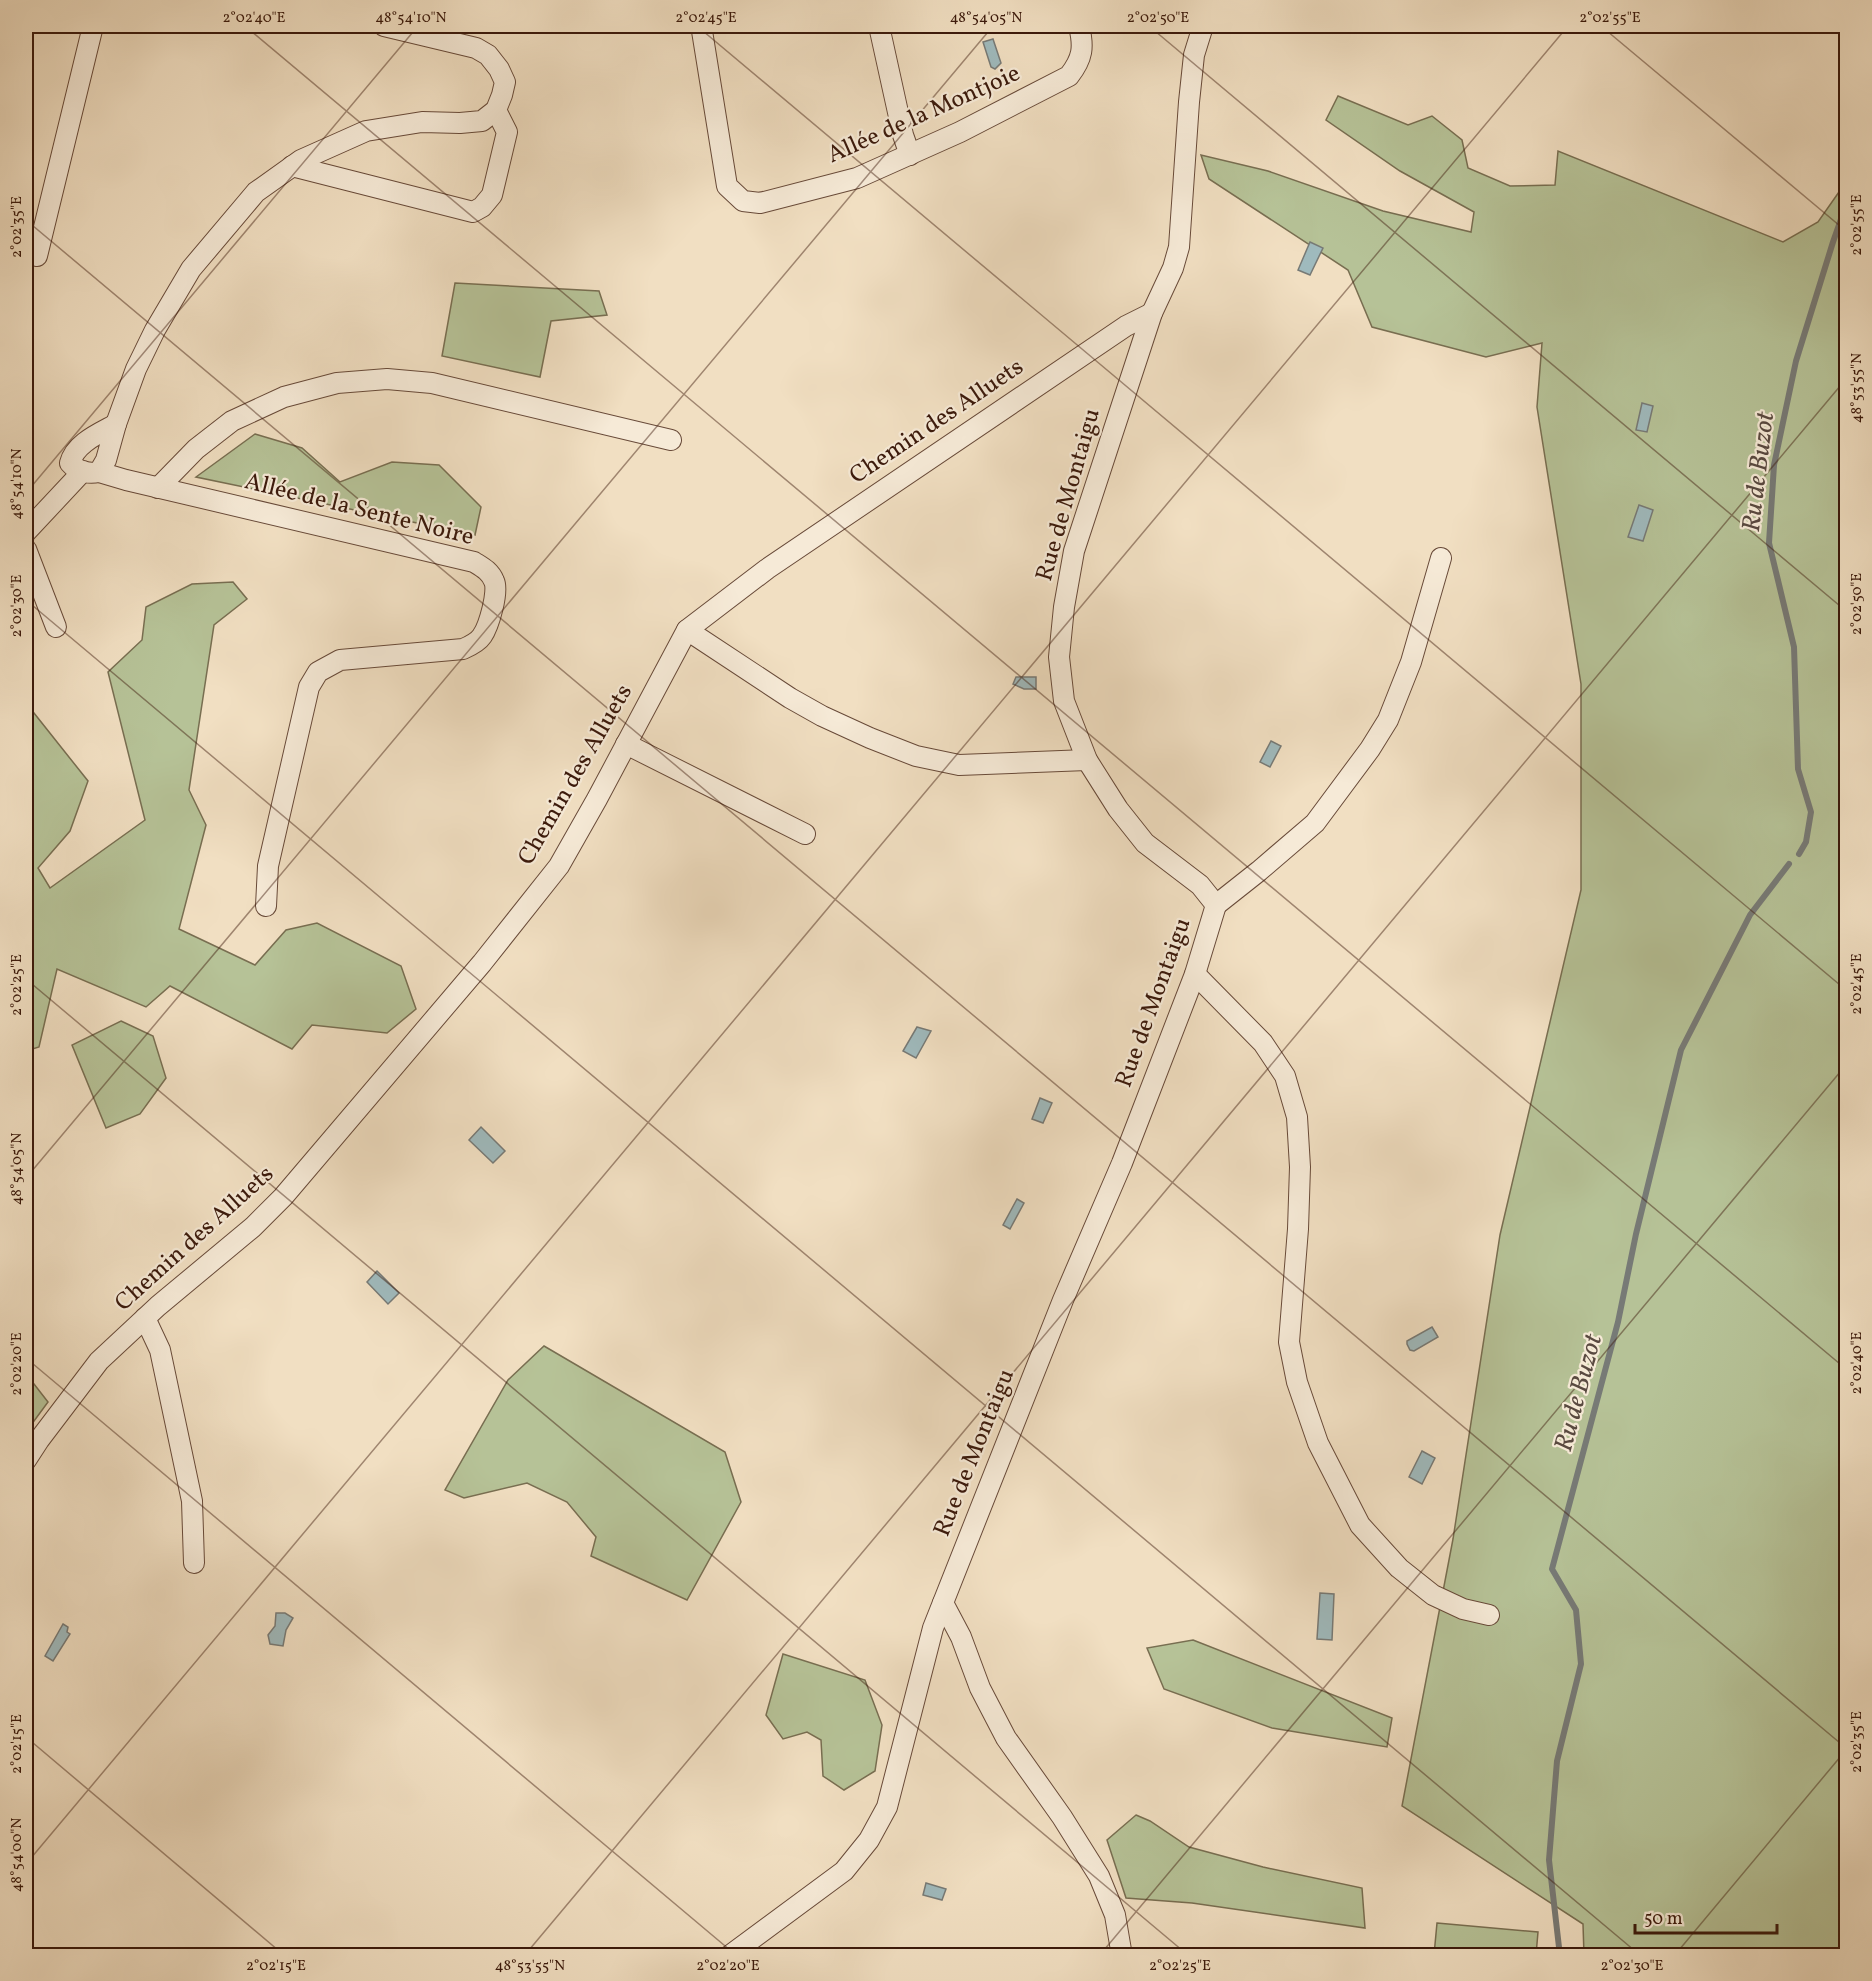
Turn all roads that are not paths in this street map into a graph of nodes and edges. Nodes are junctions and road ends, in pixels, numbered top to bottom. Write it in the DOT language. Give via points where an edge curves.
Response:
graph roads {
  1 [pos="93,26"];
  2 [pos="384,26"];
  3 [pos="879,26"];
  4 [pos="1078,26"];
  5 [pos="1203,26"];
  6 [pos="702,31"];
  7 [pos="496,110"];
  8 [pos="910,155"];
  9 [pos="292,166"];
  10 [pos="37,256"];
  11 [pos="1152,313"];
  12 [pos="116,424"];
  13 [pos="671,440"];
  14 [pos="91,472"];
  15 [pos="158,488"];
  16 [pos="26,532"];
  17 [pos="26,549"];
  18 [pos="1441,558"];
  19 [pos="56,627"];
  20 [pos="687,630"];
  21 [pos="626,744"];
  22 [pos="1087,760"];
  23 [pos="805,834"];
  24 [pos="1216,904"];
  25 [pos="266,906"];
  26 [pos="1195,974"];
  27 [pos="145,1318"];
  28 [pos="26,1460"];
  29 [pos="194,1563"];
  30 [pos="943,1603"];
  31 [pos="1489,1615"];
  32 [pos="729,1956"];
  33 [pos="1122,1956"];
  1 -- 10 [label="street"];
  2 -- 7 [label="street" via="476,48 488,56 505,82"];
  3 -- 8 [label="street"];
  4 -- 8 [label="street, Allée de la Montjoie" via="1080,62 1069,76"];
  5 -- 11 [label="street, Rue de Montaigu" via="1194,54 1190,90 1179,246"];
  6 -- 8 [label="street, Allée de la Montjoie" via="727,186 742,201 760,203 857,178"];
  7 -- 9 [label="street" via="482,121 422,122 366,131"];
  7 -- 9 [label="street" via="507,132 492,195 473,212"];
  9 -- 12 [label="street" via="256,192 191,269 136,369"];
  11 -- 20 [label="street, Chemin des Alluets" via="1126,326 922,462 767,569"];
  11 -- 22 [label="street, Rue de Montaigu" via="1074,551 1064,607 1059,657 1064,701"];
  12 -- 14 [label="street" via="106,460"];
  12 -- 14 [label="street" via="89,439 71,457 75,469"];
  13 -- 15 [label="street" via="432,383 387,379 337,382 285,397 232,422 196,449"];
  14 -- 15 [label="street, Allée de la Sente Noire"];
  14 -- 16 [label="street"];
  15 -- 25 [label="street, Allée de la Sente Noire" via="474,562 488,570 495,581 487,625 473,645 340,660 318,672 309,687 268,866"];
  17 -- 19 [label="street"];
  18 -- 24 [label="street" via="1411,662 1388,720 1370,749 1321,817"];
  20 -- 21 [label="street, Chemin des Alluets"];
  20 -- 22 [label="street" via="822,716 916,756 959,765"];
  21 -- 23 [label="street"];
  21 -- 27 [label="street, Chemin des Alluets" via="558,866 469,979 283,1197 254,1227"];
  22 -- 24 [label="street, Rue de Montaigu" via="1145,843 1200,885"];
  24 -- 26 [label="street, Rue de Montaigu"];
  26 -- 30 [label="street, Rue de Montaigu"];
  26 -- 31 [label="street" via="1263,1043 1285,1076 1297,1117 1298,1229 1289,1342 1297,1382 1318,1443 1360,1525 1399,1568 1433,1594 1463,1609"];
  27 -- 28 [label="street, Chemin des Alluets" via="99,1361"];
  27 -- 29 [label="street" via="160,1350 192,1501"];
  30 -- 32 [label="street, Rue de Montaigu" via="933,1628 887,1807 869,1840 844,1871"];
  30 -- 33 [label="street" via="1006,1738 1099,1876 1115,1915"];
}
